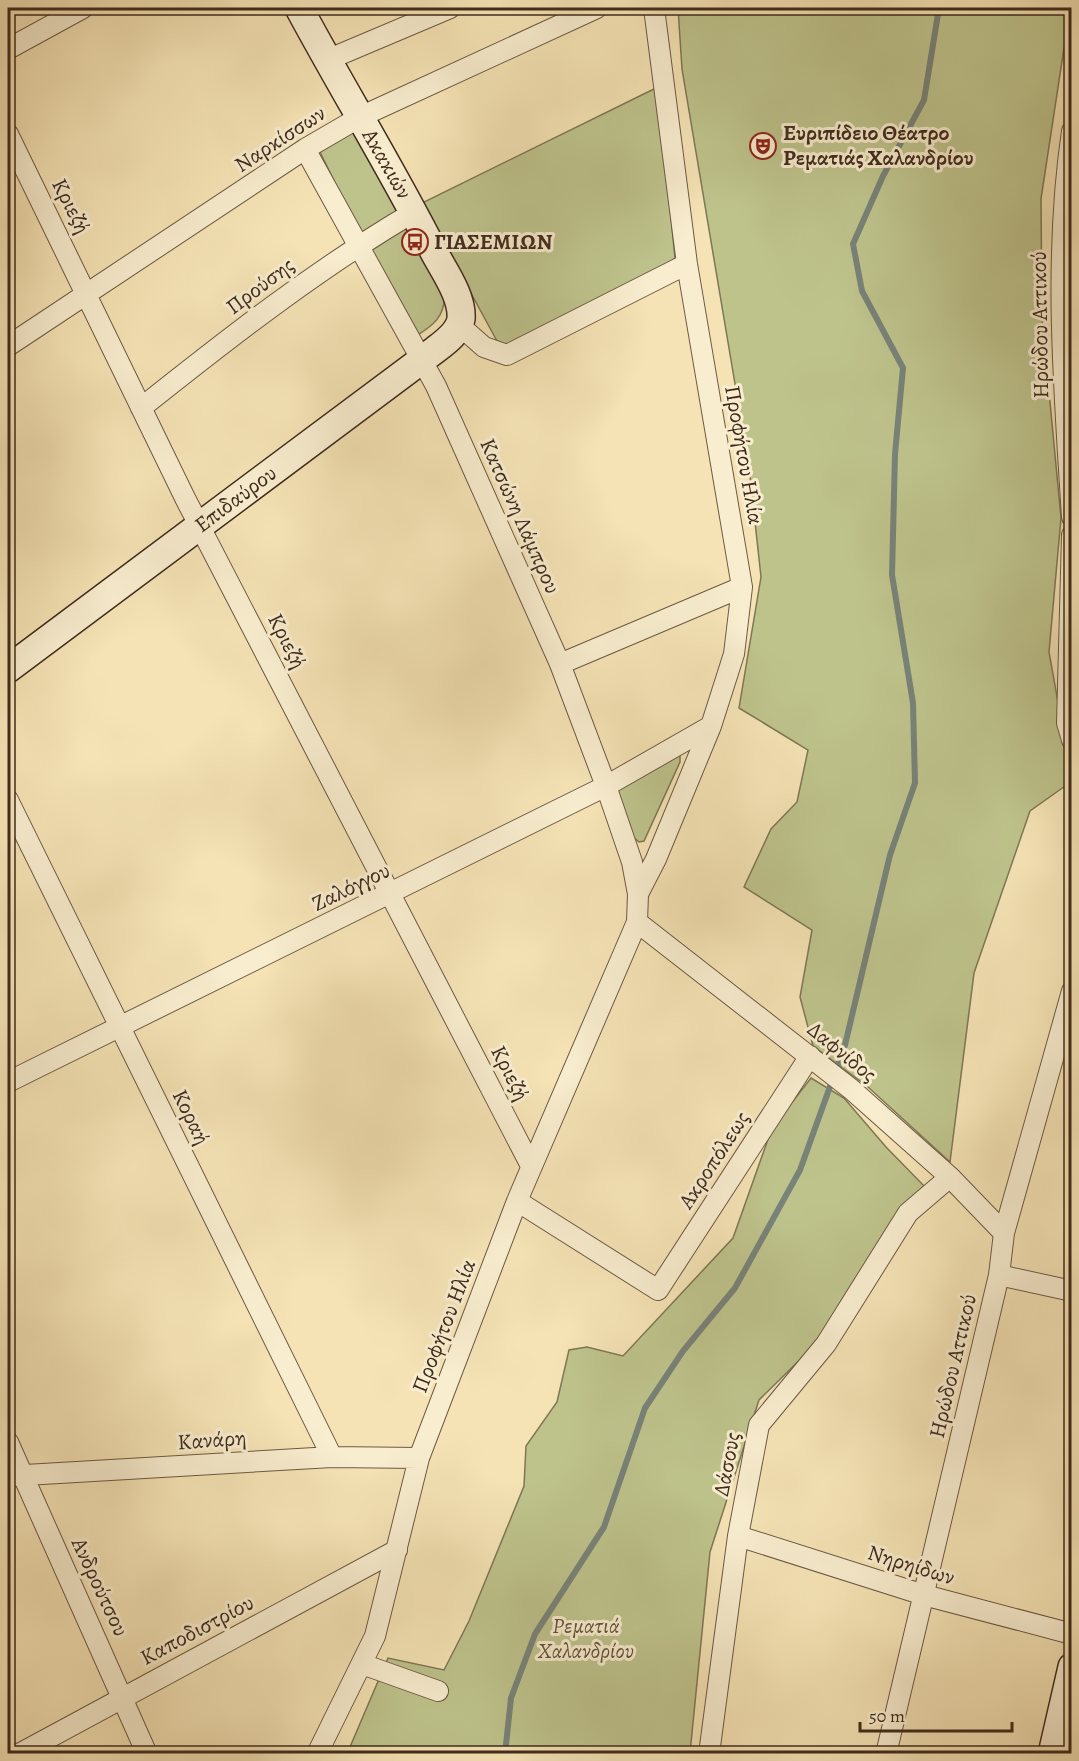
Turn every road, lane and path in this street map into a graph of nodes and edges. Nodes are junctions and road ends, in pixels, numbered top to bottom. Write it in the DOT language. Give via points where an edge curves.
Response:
graph roads {
  1 [pos="83,8"];
  2 [pos="299,8"];
  3 [pos="450,8"];
  4 [pos="597,8"];
  5 [pos="654,8"];
  6 [pos="8,49"];
  7 [pos="327,60"];
  8 [pos="360,117"];
  9 [pos="1071,131"];
  10 [pos="8,134"];
  11 [pos="305,149"];
  12 [pos="414,212"];
  13 [pos="358,244"];
  14 [pos="687,264"];
  15 [pos="87,294"];
  16 [pos="1066,302"];
  17 [pos="459,325"];
  18 [pos="8,346"];
  19 [pos="422,359"];
  20 [pos="141,408"];
  21 [pos="1071,517"];
  22 [pos="200,525"];
  23 [pos="1071,535"];
  24 [pos="742,587"];
  25 [pos="560,664"];
  26 [pos="8,669"];
  27 [pos="711,726"];
  28 [pos="1071,740"];
  29 [pos="606,786"];
  30 [pos="8,800"];
  31 [pos="391,894"];
  32 [pos="638,894"];
  33 [pos="637,922"];
  34 [pos="1071,991"];
  35 [pos="1067,1023"];
  36 [pos="120,1027"];
  37 [pos="816,1061"];
  38 [pos="8,1082"];
  39 [pos="531,1166"];
  40 [pos="950,1177"];
  41 [pos="517,1201"];
  42 [pos="1004,1233"];
  43 [pos="999,1275"];
  44 [pos="1071,1291"];
  45 [pos="8,1442"];
  46 [pos="332,1456"];
  47 [pos="419,1458"];
  48 [pos="15,1476"];
  49 [pos="738,1536"];
  50 [pos="397,1550"];
  51 [pos="924,1595"];
  52 [pos="1071,1634"];
  53 [pos="363,1664"];
  54 [pos="1071,1667"];
  55 [pos="438,1691"];
  56 [pos="124,1697"];
  57 [pos="19,1754"];
  58 [pos="147,1754"];
  59 [pos="317,1754"];
  60 [pos="710,1754"];
  61 [pos="886,1754"];
  62 [pos="1052,1754"];
  1 -- 6 [label="street"];
  2 -- 7 [label="street, Ακακιών"];
  3 -- 7 [label="street"];
  4 -- 8 [label="street, Ναρκίσσων"];
  5 -- 14 [label="street, Προφήτου Ηλία"];
  7 -- 8 [label="street, Ακακιών"];
  8 -- 11 [label="street, Ναρκίσσων"];
  8 -- 12 [label="street, Ακακιών"];
  9 -- 16 [label="street, Ηρώδου Αττικού" via="1064,185"];
  10 -- 15 [label="street, Κριεζή"];
  11 -- 13 [label="street, Κατσώνη Λάμπρου"];
  11 -- 15 [label="street, Ναρκίσσων"];
  12 -- 13 [label="street, Προύσης"];
  12 -- 17 [label="street, Ακακιών" via="456,294"];
  13 -- 19 [label="street, Κατσώνη Λάμπρου"];
  13 -- 20 [label="street, Προύσης"];
  14 -- 17 [label="street" via="507,355 484,346"];
  14 -- 24 [label="street, Προφήτου Ηλία"];
  15 -- 18 [label="street, Ναρκίσσων"];
  15 -- 20 [label="street, Κριεζή"];
  16 -- 21 [label="street, Ηρώδου Αττικού"];
  17 -- 19 [label="street, Επιδαύρου" via="444,343"];
  19 -- 22 [label="street, Επιδαύρου"];
  19 -- 25 [label="street, Κατσώνη Λάμπρου"];
  20 -- 22 [label="street, Κριεζή"];
  22 -- 26 [label="street, Επιδαύρου"];
  22 -- 31 [label="street, Κριεζή"];
  23 -- 28 [label="street" via="1067,723"];
  24 -- 25 [label="street"];
  24 -- 27 [label="street, Προφήτου Ηλία" via="734,654"];
  25 -- 29 [label="street, Κατσώνη Λάμπρου"];
  27 -- 29 [label="street, Ζαλόγγου"];
  27 -- 32 [label="street, Προφήτου Ηλία"];
  29 -- 31 [label="street, Ζαλόγγου"];
  29 -- 32 [label="street, Κατσώνη Λάμπρου" via="632,862"];
  30 -- 36 [label="street, Κοραή"];
  31 -- 36 [label="street, Ζαλόγγου"];
  31 -- 39 [label="street, Κριεζή"];
  32 -- 33 [label="street, Κατσώνη Λάμπρου"];
  33 -- 37 [label="street, Δαφνίδος"];
  33 -- 39 [label="street, Προφήτου Ηλία"];
  34 -- 35 [label="street, Ηρώδου Αττικού"];
  35 -- 42 [label="street, Ηρώδου Αττικού"];
  36 -- 38 [label="street, Ζαλόγγου"];
  36 -- 46 [label="street, Κοραή"];
  37 -- 40 [label="street, Δαφνίδος"];
  37 -- 41 [label="street, Ακροπόλεως" via="658,1290"];
  39 -- 41 [label="street, Προφήτου Ηλία"];
  40 -- 42 [label="street, Δαφνίδος"];
  40 -- 49 [label="street, Δάσους" via="908,1213 826,1344 759,1425"];
  41 -- 47 [label="street, Προφήτου Ηλία"];
  42 -- 43 [label="street, Ηρώδου Αττικού"];
  43 -- 44 [label="street"];
  43 -- 51 [label="street, Ηρώδου Αττικού"];
  45 -- 48 [label="street, Ανδρούτσου"];
  46 -- 47 [label="street, Κανάρη"];
  46 -- 48 [label="street, Κανάρη"];
  47 -- 50 [label="street, Προφήτου Ηλία"];
  48 -- 56 [label="street, Ανδρούτσου"];
  49 -- 51 [label="street, Νηρηίδων"];
  49 -- 60 [label="street, Δάσους"];
  50 -- 53 [label="street, Προφήτου Ηλία" via="375,1636"];
  50 -- 56 [label="street, Καποδιστρίου"];
  51 -- 52 [label="street, Νηρηίδων"];
  51 -- 61 [label="street, Ηρώδου Αττικού"];
  53 -- 55 [label="street"];
  53 -- 59 [label="street, Προφήτου Ηλία"];
  54 -- 62 [label="street"];
  56 -- 57 [label="street, Καποδιστρίου"];
  56 -- 58 [label="street, Ανδρούτσου"];
}
